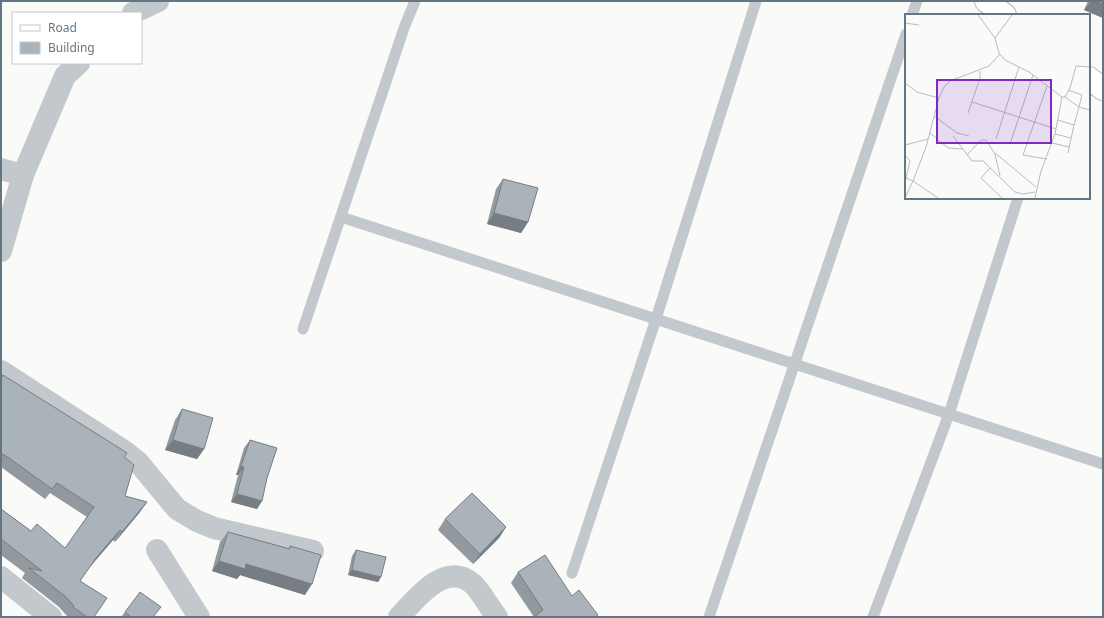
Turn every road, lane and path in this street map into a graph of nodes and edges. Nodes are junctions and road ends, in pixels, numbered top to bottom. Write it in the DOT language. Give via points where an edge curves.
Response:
graph roads {
  1 [pos="158,1"];
  2 [pos="415,1"];
  3 [pos="756,1"];
  4 [pos="917,1"];
  5 [pos="986,1"];
  6 [pos="135,12"];
  7 [pos="912,14"];
  8 [pos="1003,14"];
  9 [pos="905,37"];
  10 [pos="78,64"];
  11 [pos="1090,79"];
  12 [pos="1103,88"];
  13 [pos="1,169"];
  14 [pos="23,175"];
  15 [pos="1018,199"];
  16 [pos="341,217"];
  17 [pos="1,251"];
  18 [pos="656,319"];
  19 [pos="303,329"];
  20 [pos="795,364"];
  21 [pos="1,372"];
  22 [pos="949,414"];
  23 [pos="1103,464"];
  24 [pos="157,550"];
  25 [pos="313,551"];
  26 [pos="572,573"];
  27 [pos="1,577"];
  28 [pos="52,617"];
  29 [pos="199,617"];
  30 [pos="399,617"];
  31 [pos="497,617"];
  32 [pos="709,617"];
  33 [pos="873,617"];
  1 -- 6 [label="street"];
  2 -- 16 [label="lane"];
  3 -- 18 [label="lane"];
  4 -- 7 [label="lane"];
  5 -- 8 [label="street"];
  9 -- 20 [label="lane"];
  10 -- 14 [label="street" via="65,76"];
  11 -- 12 [label="street"];
  13 -- 14 [label="street"];
  14 -- 17 [label="street"];
  15 -- 22 [label="lane"];
  16 -- 18 [label="lane"];
  16 -- 19 [label="lane"];
  18 -- 20 [label="lane"];
  18 -- 26 [label="lane"];
  20 -- 22 [label="lane"];
  20 -- 32 [label="lane"];
  21 -- 25 [label="street" via="124,451 138,462 177,509 197,521 214,528"];
  22 -- 23 [label="lane"];
  22 -- 33 [label="lane"];
  24 -- 29 [label="street"];
  27 -- 28 [label="street"];
  30 -- 31 [label="street" via="428,585 443,578 461,578 472,584"];
}
